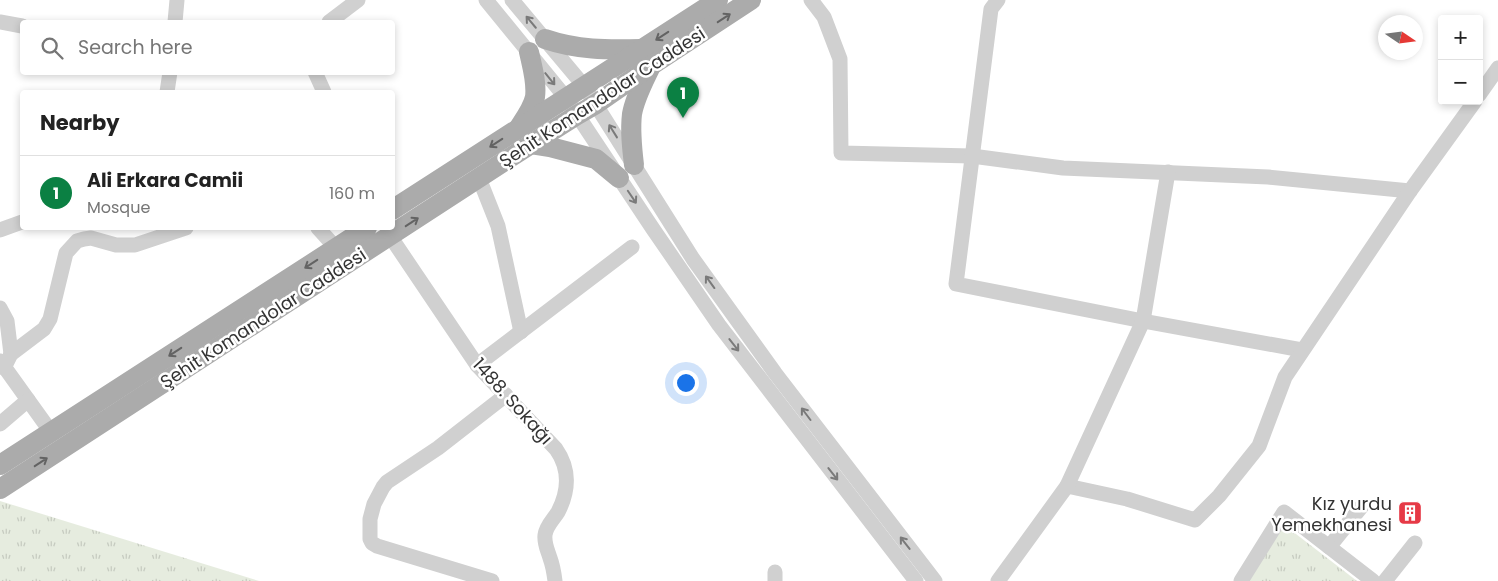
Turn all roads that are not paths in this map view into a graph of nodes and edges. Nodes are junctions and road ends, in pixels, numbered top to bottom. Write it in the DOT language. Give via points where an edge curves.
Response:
graph roads {
  1 [pos="176,0"];
  2 [pos="358,0"];
  3 [pos="486,0"];
  4 [pos="512,0"];
  5 [pos="718,0"];
  6 [pos="751,0"];
  7 [pos="811,0"];
  8 [pos="998,0"];
  9 [pos="176,20"];
  10 [pos="332,20"];
  11 [pos="0,22"];
  12 [pos="20,26"];
  13 [pos="545,39"];
  14 [pos="529,52"];
  15 [pos="647,57"];
  16 [pos="1498,68"];
  17 [pos="170,75"];
  18 [pos="316,75"];
  19 [pos="584,86"];
  20 [pos="1483,89"];
  21 [pos="167,90"];
  22 [pos="323,90"];
  23 [pos="596,104"];
  24 [pos="1471,105"];
  25 [pos="571,106"];
  26 [pos="525,136"];
  27 [pos="972,156"];
  28 [pos="626,171"];
  29 [pos="1168,172"];
  30 [pos="480,178"];
  31 [pos="1410,191"];
  32 [pos="395,208"];
  33 [pos="20,223"];
  34 [pos="0,230"];
  35 [pos="174,230"];
  36 [pos="320,230"];
  37 [pos="364,230"];
  38 [pos="150,234"];
  39 [pos="390,236"];
  40 [pos="632,247"];
  41 [pos="336,248"];
  42 [pos="0,308"];
  43 [pos="1143,321"];
  44 [pos="521,332"];
  45 [pos="1302,350"];
  46 [pos="5,361"];
  47 [pos="477,365"];
  48 [pos="506,395"];
  49 [pos="28,400"];
  50 [pos="0,424"];
  51 [pos="51,432"];
  52 [pos="0,465"];
  53 [pos="1067,486"];
  54 [pos="0,489"];
  55 [pos="1362,506"];
  56 [pos="1415,543"];
  57 [pos="1329,547"];
  58 [pos="492,581"];
  59 [pos="555,581"];
  60 [pos="916,581"];
  61 [pos="935,581"];
  62 [pos="998,581"];
  63 [pos="1241,581"];
  64 [pos="1373,581"];
  65 [pos="1385,581"];
  1 -- 9 [label="street"];
  2 -- 10 [label="street"];
  3 -- 14 [label="street"];
  13 -- 4 [label="street, one-way"];
  5 -- 15 [label="main road, Şehit Komandolar Caddesi, one-way"];
  15 -- 6 [label="main road, Şehit Komandolar Caddesi, one-way"];
  7 -- 27 [label="street" via="824,17 840,59 841,153"];
  8 -- 27 [label="street" via="990,9"];
  11 -- 12 [label="street"];
  13 -- 15 [label="main road" via="564,45"];
  13 -- 19 [label="street"];
  14 -- 25 [label="street, one-way"];
  14 -- 26 [label="main road" via="535,97"];
  15 -- 19 [label="main road, Şehit Komandolar Caddesi"];
  15 -- 23 [label="main road, Şehit Komandolar Caddesi"];
  15 -- 28 [label="main road" via="632,112"];
  16 -- 20 [label="street"];
  17 -- 21 [label="street"];
  18 -- 22 [label="street"];
  19 -- 23 [label="street"];
  19 -- 25 [label="main road, Şehit Komandolar Caddesi"];
  23 -- 25 [label="main road, Şehit Komandolar Caddesi"];
  28 -- 23 [label="street, one-way"];
  24 -- 31 [label="street"];
  25 -- 26 [label="main road, Şehit Komandolar Caddesi"];
  25 -- 28 [label="street"];
  26 -- 28 [label="main road"];
  26 -- 30 [label="main road, Şehit Komandolar Caddesi"];
  26 -- 32 [label="main road, Şehit Komandolar Caddesi, one-way"];
  27 -- 29 [label="street" via="1063,168"];
  27 -- 43 [label="street" via="956,284"];
  28 -- 60 [label="street, one-way" via="720,325"];
  61 -- 28 [label="street, one-way" via="775,373"];
  29 -- 31 [label="street" via="1268,177"];
  29 -- 43 [label="street"];
  39 -- 30 [label="main road, Şehit Komandolar Caddesi, one-way"];
  30 -- 44 [label="street" via="498,226"];
  31 -- 45 [label="street"];
  33 -- 34 [label="street"];
  35 -- 38 [label="street"];
  36 -- 41 [label="street"];
  37 -- 41 [label="main road, Şehit Komandolar Caddesi"];
  38 -- 46 [label="street" via="136,245 116,245 91,238 77,241 66,253 50,319 44,329"];
  39 -- 47 [label="street, 1488. Sokağı"];
  54 -- 39 [label="main road, Şehit Komandolar Caddesi, one-way"];
  40 -- 44 [label="street"];
  41 -- 51 [label="main road, Şehit Komandolar Caddesi, one-way"];
  42 -- 46 [label="street" via="7,321"];
  43 -- 45 [label="street"];
  43 -- 53 [label="street"];
  44 -- 47 [label="street"];
  45 -- 53 [label="street" via="1285,377 1259,446 1195,520 1127,499"];
  46 -- 49 [label="street"];
  47 -- 48 [label="street, 1488. Sokağı"];
  48 -- 58 [label="street" via="438,448 387,482 374,504 369,532 372,543 377,546"];
  48 -- 59 [label="street, 1488. Sokağı" via="564,462 565,493 544,538"];
  49 -- 50 [label="street"];
  49 -- 51 [label="street"];
  51 -- 52 [label="main road, Şehit Komandolar Caddesi"];
  53 -- 62 [label="street"];
  55 -- 57 [label="street"];
  56 -- 65 [label="street"];
  57 -- 63 [label="street" via="1284,512"];
  57 -- 64 [label="street"];
}
